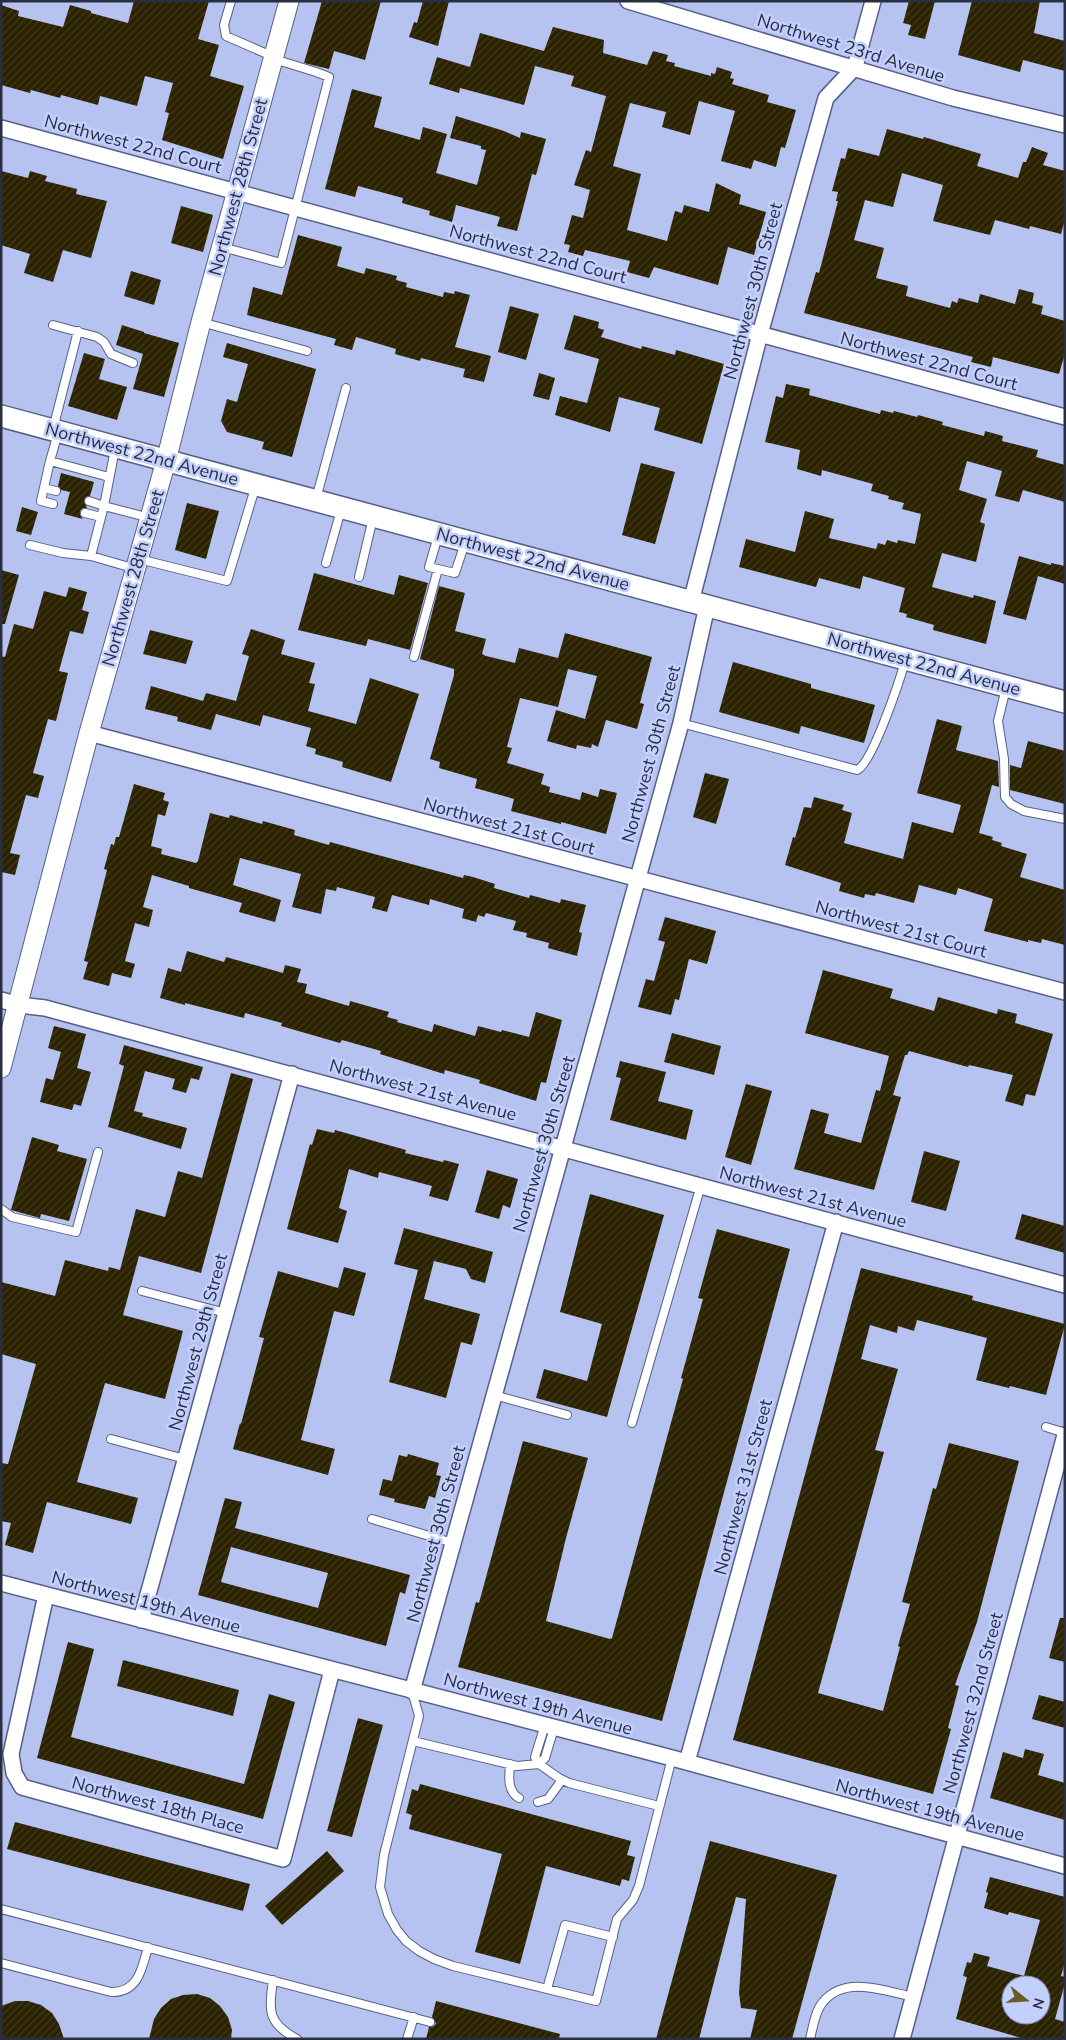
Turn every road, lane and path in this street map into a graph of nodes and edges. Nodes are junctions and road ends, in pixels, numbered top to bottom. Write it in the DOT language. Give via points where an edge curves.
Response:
graph roads {
  1 [pos="231,1"];
  2 [pos="288,1"];
  3 [pos="628,1"];
  4 [pos="873,1"];
  5 [pos="273,58"];
  6 [pos="855,67"];
  7 [pos="1065,125"];
  8 [pos="1,128"];
  9 [pos="238,192"];
  10 [pos="296,208"];
  11 [pos="222,247"];
  12 [pos="201,322"];
  13 [pos="53,325"];
  14 [pos="78,331"];
  15 [pos="760,334"];
  16 [pos="307,350"];
  17 [pos="133,363"];
  18 [pos="346,388"];
  19 [pos="1,416"];
  20 [pos="1065,417"];
  21 [pos="55,431"];
  22 [pos="116,447"];
  23 [pos="50,460"];
  24 [pos="166,461"];
  25 [pos="110,477"];
  26 [pos="256,485"];
  27 [pos="44,488"];
  28 [pos="56,491"];
  29 [pos="88,501"];
  30 [pos="316,501"];
  31 [pos="53,504"];
  32 [pos="104,506"];
  33 [pos="342,508"];
  34 [pos="85,513"];
  35 [pos="373,516"];
  36 [pos="101,517"];
  37 [pos="150,518"];
  38 [pos="438,534"];
  39 [pos="465,541"];
  40 [pos="30,545"];
  41 [pos="91,556"];
  42 [pos="326,563"];
  43 [pos="137,564"];
  44 [pos="438,569"];
  45 [pos="360,577"];
  46 [pos="699,604"];
  47 [pos="414,657"];
  48 [pos="906,659"];
  49 [pos="1007,686"];
  50 [pos="1065,702"];
  51 [pos="680,723"];
  52 [pos="89,733"];
  53 [pos="1065,819"];
  54 [pos="637,880"];
  55 [pos="1065,992"];
  56 [pos="10,1002"];
  57 [pos="1,1068"];
  58 [pos="292,1074"];
  59 [pos="562,1148"];
  60 [pos="98,1152"];
  61 [pos="700,1185"];
  62 [pos="1,1209"];
  63 [pos="836,1222"];
  64 [pos="1065,1285"];
  65 [pos="142,1291"];
  66 [pos="226,1313"];
  67 [pos="494,1395"];
  68 [pos="566,1415"];
  69 [pos="632,1423"];
  70 [pos="1046,1427"];
  71 [pos="1065,1434"];
  72 [pos="111,1439"];
  73 [pos="185,1459"];
  74 [pos="372,1518"];
  75 [pos="453,1543"];
  76 [pos="1,1583"];
  77 [pos="46,1595"];
  78 [pos="141,1620"];
  79 [pos="332,1670"];
  80 [pos="412,1691"];
  81 [pos="550,1727"];
  82 [pos="413,1741"];
  83 [pos="672,1758"];
  84 [pos="687,1762"];
  85 [pos="510,1764"];
  86 [pos="539,1764"];
  87 [pos="562,1780"];
  88 [pos="519,1798"];
  89 [pos="538,1802"];
  90 [pos="659,1806"];
  91 [pos="956,1837"];
  92 [pos="1065,1866"];
  93 [pos="1,1909"];
  94 [pos="612,1937"];
  95 [pos="148,1947"];
  96 [pos="1,1963"];
  97 [pos="273,1980"];
  98 [pos="547,1989"];
  99 [pos="913,1997"];
  100 [pos="414,2018"];
  101 [pos="430,2022"];
  102 [pos="297,2039"];
  103 [pos="407,2039"];
  104 [pos="810,2039"];
  105 [pos="902,2039"];
  1 -- 5 [label="lane" via="224,25 226,36"];
  2 -- 5 [label="street, Northwest 28th Street"];
  3 -- 6 [label="street, Northwest 23rd Avenue"];
  4 -- 6 [label="street, Northwest 30th Street"];
  5 -- 9 [label="street, Northwest 28th Street"];
  5 -- 10 [label="lane" via="329,77"];
  6 -- 7 [label="street, Northwest 23rd Avenue" via="953,98"];
  6 -- 15 [label="street, Northwest 30th Street" via="826,98"];
  8 -- 9 [label="street, Northwest 22nd Court"];
  9 -- 10 [label="street, Northwest 22nd Court"];
  9 -- 11 [label="street, Northwest 28th Street"];
  10 -- 11 [label="lane" via="281,263"];
  10 -- 15 [label="street, Northwest 22nd Court"];
  11 -- 12 [label="street, Northwest 28th Street"];
  12 -- 16 [label="lane"];
  12 -- 24 [label="street, Northwest 28th Street"];
  13 -- 14 [label="lane"];
  14 -- 17 [label="lane" via="97,337 111,354"];
  14 -- 21 [label="lane"];
  15 -- 20 [label="street, Northwest 22nd Court"];
  15 -- 46 [label="street, Northwest 30th Street"];
  18 -- 30 [label="lane"];
  19 -- 21 [label="main road, Northwest 22nd Avenue"];
  21 -- 22 [label="main road, Northwest 22nd Avenue"];
  21 -- 23 [label="lane"];
  22 -- 24 [label="main road, Northwest 22nd Avenue"];
  22 -- 25 [label="lane"];
  23 -- 25 [label="lane"];
  23 -- 27 [label="lane"];
  24 -- 26 [label="main road, Northwest 22nd Avenue"];
  24 -- 37 [label="street, Northwest 28th Street"];
  25 -- 32 [label="lane"];
  26 -- 30 [label="main road, Northwest 22nd Avenue"];
  26 -- 43 [label="lane" via="226,581"];
  27 -- 28 [label="lane"];
  27 -- 31 [label="lane" via="41,501"];
  29 -- 32 [label="lane"];
  30 -- 33 [label="main road, Northwest 22nd Avenue"];
  32 -- 36 [label="lane"];
  32 -- 37 [label="lane"];
  33 -- 35 [label="main road, Northwest 22nd Avenue"];
  33 -- 42 [label="lane"];
  34 -- 36 [label="lane"];
  35 -- 38 [label="main road, Northwest 22nd Avenue"];
  35 -- 45 [label="lane"];
  36 -- 41 [label="lane"];
  37 -- 43 [label="street, Northwest 28th Street"];
  38 -- 39 [label="main road, Northwest 22nd Avenue"];
  38 -- 44 [label="lane" via="429,567"];
  39 -- 44 [label="lane" via="455,574"];
  39 -- 46 [label="main road, Northwest 22nd Avenue"];
  40 -- 41 [label="lane"];
  41 -- 43 [label="lane"];
  43 -- 52 [label="street, Northwest 28th Street"];
  44 -- 47 [label="lane"];
  46 -- 48 [label="main road, Northwest 22nd Avenue"];
  46 -- 51 [label="street, Northwest 30th Street"];
  48 -- 49 [label="main road, Northwest 22nd Avenue"];
  48 -- 51 [label="lane" via="868,758 860,770"];
  49 -- 50 [label="main road, Northwest 22nd Avenue"];
  49 -- 53 [label="lane" via="998,721 1006,797 1024,811"];
  51 -- 54 [label="street, Northwest 30th Street"];
  52 -- 54 [label="street, Northwest 21st Court"];
  52 -- 56 [label="street, Northwest 28th Street"];
  54 -- 55 [label="street, Northwest 21st Court"];
  54 -- 59 [label="street, Northwest 30th Street"];
  56 -- 57 [label="street, Northwest 28th Street"];
  56 -- 58 [label="street, Northwest 21st Avenue" via="45,1008"];
  58 -- 59 [label="street, Northwest 21st Avenue"];
  58 -- 66 [label="street, Northwest 29th Street"];
  59 -- 61 [label="street, Northwest 21st Avenue"];
  59 -- 67 [label="street, Northwest 30th Street"];
  60 -- 62 [label="lane" via="76,1232 12,1217"];
  61 -- 63 [label="street, Northwest 21st Avenue"];
  61 -- 69 [label="lane"];
  63 -- 64 [label="street, Northwest 21st Avenue"];
  63 -- 84 [label="street, Northwest 31st Street"];
  65 -- 66 [label="lane"];
  66 -- 73 [label="street, Northwest 29th Street"];
  67 -- 68 [label="lane"];
  67 -- 75 [label="street, Northwest 30th Street"];
  70 -- 71 [label="lane"];
  71 -- 91 [label="street, Northwest 32nd Street"];
  72 -- 73 [label="lane"];
  73 -- 78 [label="street, Northwest 29th Street"];
  74 -- 75 [label="lane"];
  75 -- 80 [label="street, Northwest 30th Street"];
  76 -- 77 [label="street, Northwest 19th Avenue"];
  77 -- 78 [label="street, Northwest 19th Avenue"];
  77 -- 79 [label="street, Northwest 18th Place" via="11,1754 14,1773 22,1787 283,1859"];
  78 -- 79 [label="street, Northwest 19th Avenue"];
  79 -- 80 [label="street, Northwest 19th Avenue"];
  80 -- 81 [label="street, Northwest 19th Avenue"];
  80 -- 82 [label="lane" via="419,1716"];
  81 -- 83 [label="street, Northwest 19th Avenue"];
  81 -- 86 [label="lane" via="545,1758"];
  82 -- 85 [label="lane"];
  82 -- 98 [label="lane" via="381,1873 380,1887 388,1914 406,1941 434,1959"];
  83 -- 84 [label="street, Northwest 19th Avenue"];
  83 -- 90 [label="lane"];
  84 -- 91 [label="street, Northwest 19th Avenue"];
  85 -- 86 [label="lane"];
  85 -- 88 [label="lane" via="510,1789"];
  86 -- 87 [label="lane"];
  87 -- 89 [label="lane" via="548,1799"];
  87 -- 90 [label="lane" via="589,1790"];
  90 -- 94 [label="lane" via="639,1886 633,1900 617,1919"];
  91 -- 92 [label="street, Northwest 19th Avenue"];
  91 -- 99 [label="street, Northwest 32nd Street"];
  93 -- 95 [label="lane"];
  94 -- 98 [label="lane" via="565,1924"];
  94 -- 98 [label="lane" via="596,2001"];
  95 -- 96 [label="lane" via="134,1984 122,1992 111,1992"];
  95 -- 97 [label="lane"];
  97 -- 100 [label="lane"];
  97 -- 102 [label="lane" via="269,2006 273,2020 282,2031"];
  99 -- 104 [label="lane" via="866,1988 848,1987 835,1992 823,2002"];
  99 -- 105 [label="street, Northwest 32nd Street"];
  100 -- 101 [label="lane"];
  100 -- 103 [label="lane"];
}
